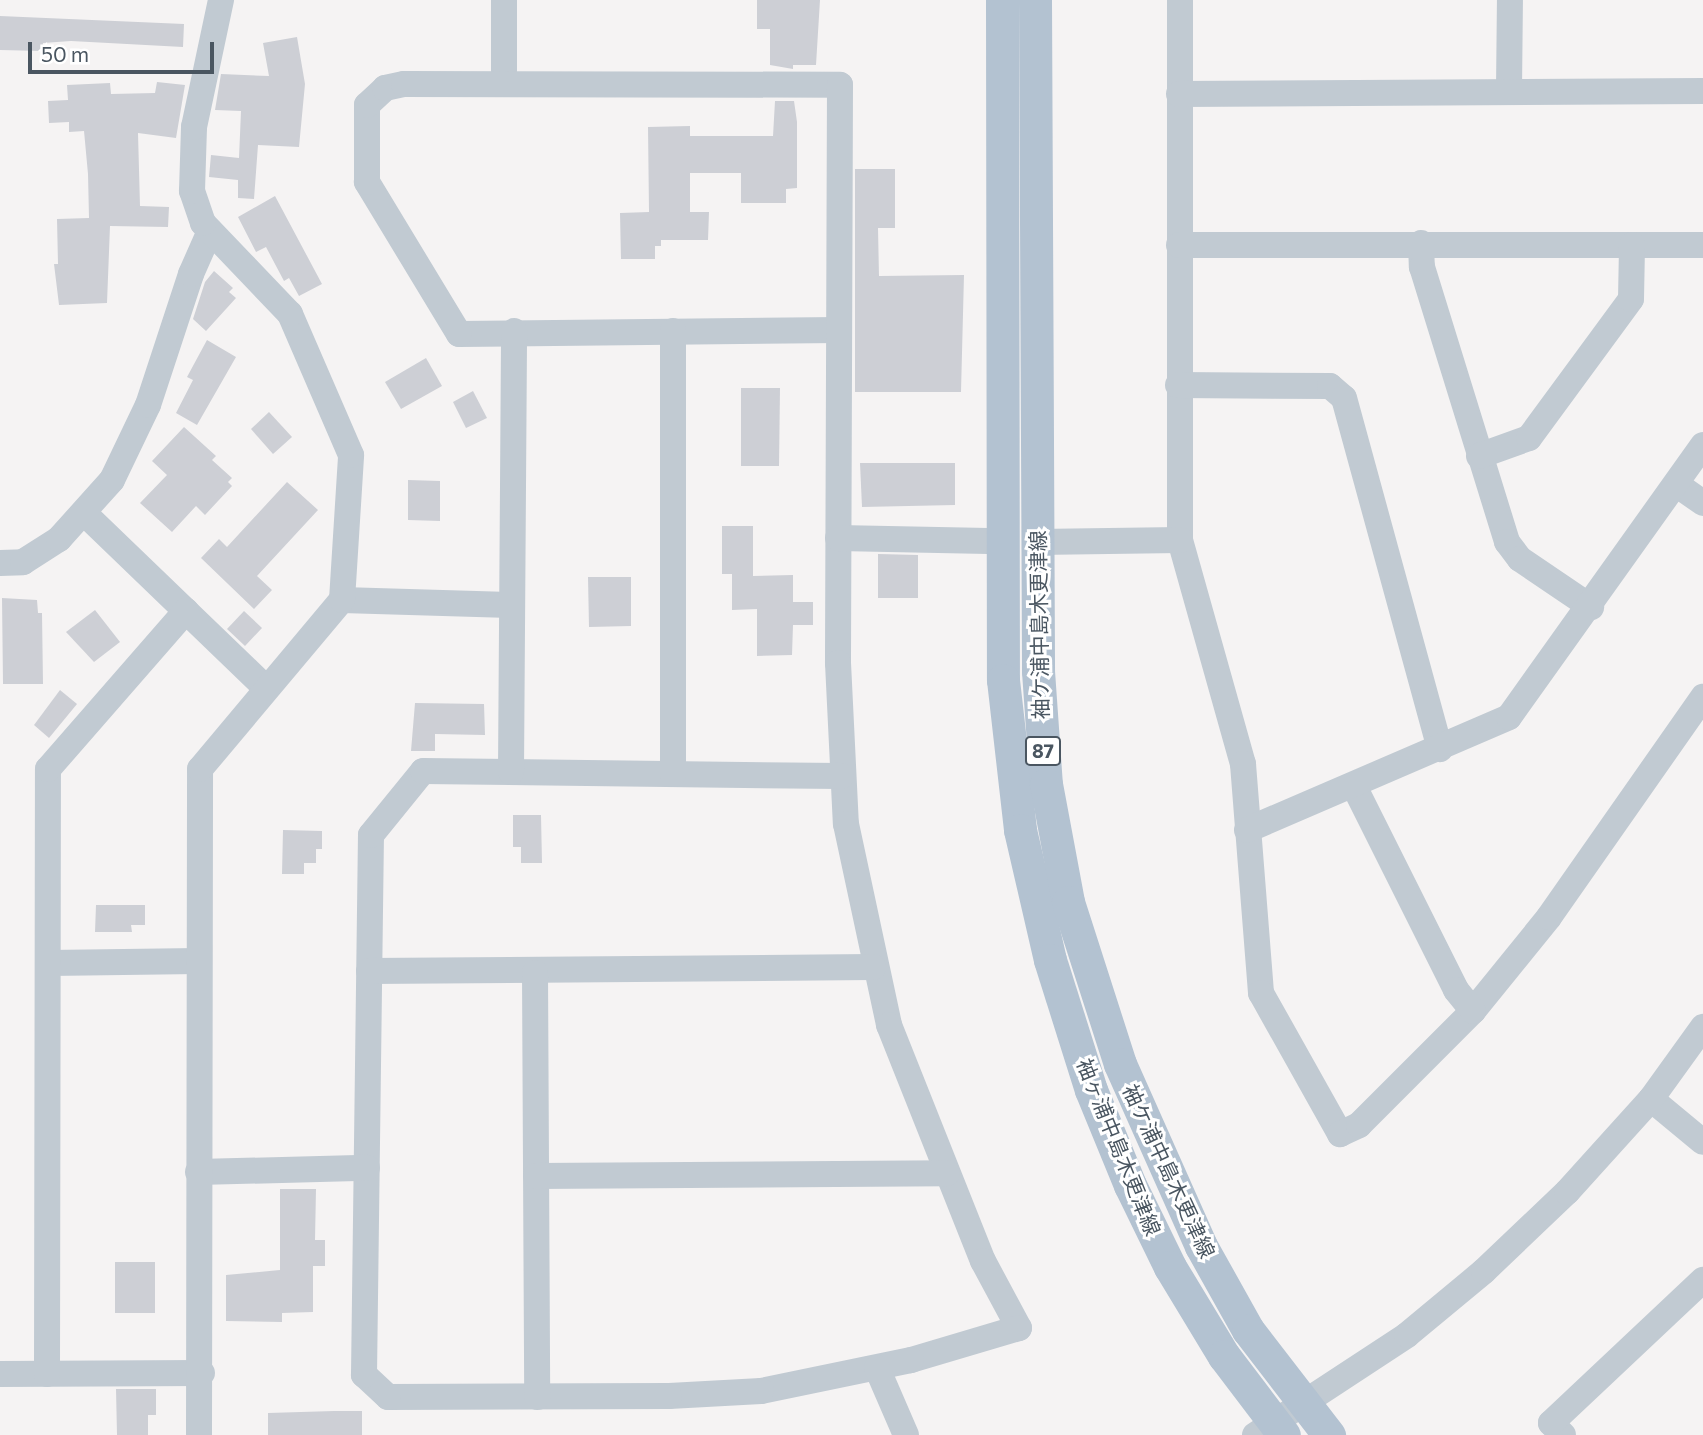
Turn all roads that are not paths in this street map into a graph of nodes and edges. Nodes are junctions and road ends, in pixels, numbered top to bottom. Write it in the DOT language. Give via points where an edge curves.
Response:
graph roads {
  1 [pos="220,0"];
  2 [pos="504,0"];
  3 [pos="1002,0"];
  4 [pos="1035,0"];
  5 [pos="1180,0"];
  6 [pos="1510,0"];
  7 [pos="504,84"];
  8 [pos="1509,90"];
  9 [pos="1703,91"];
  10 [pos="1180,94"];
  11 [pos="210,231"];
  12 [pos="1421,243"];
  13 [pos="1632,244"];
  14 [pos="1179,245"];
  15 [pos="1703,245"];
  16 [pos="839,330"];
  17 [pos="513,331"];
  18 [pos="673,331"];
  19 [pos="1178,385"];
  20 [pos="1703,445"];
  21 [pos="1479,456"];
  22 [pos="1676,484"];
  23 [pos="1703,503"];
  24 [pos="84,513"];
  25 [pos="838,538"];
  26 [pos="1180,540"];
  27 [pos="1001,541"];
  28 [pos="1037,542"];
  29 [pos="0,563"];
  30 [pos="342,600"];
  31 [pos="512,605"];
  32 [pos="1591,607"];
  33 [pos="186,611"];
  34 [pos="265,687"];
  35 [pos="1700,707"];
  36 [pos="1440,749"];
  37 [pos="511,772"];
  38 [pos="673,774"];
  39 [pos="841,776"];
  40 [pos="1354,786"];
  41 [pos="1020,830"];
  42 [pos="1247,830"];
  43 [pos="198,961"];
  44 [pos="49,963"];
  45 [pos="873,967"];
  46 [pos="369,971"];
  47 [pos="535,973"];
  48 [pos="1473,1011"];
  49 [pos="1703,1027"];
  50 [pos="1651,1099"];
  51 [pos="1703,1142"];
  52 [pos="367,1168"];
  53 [pos="198,1172"];
  54 [pos="947,1172"];
  55 [pos="536,1175"];
  56 [pos="1703,1280"];
  57 [pos="877,1368"];
  58 [pos="202,1373"];
  59 [pos="0,1374"];
  60 [pos="47,1374"];
  61 [pos="537,1397"];
  62 [pos="1303,1405"];
  63 [pos="1271,1431"];
  64 [pos="199,1435"];
  65 [pos="906,1435"];
  66 [pos="1329,1435"];
  67 [pos="1563,1435"];
  1 -- 11 [label="street" via="194,127 192,191"];
  2 -- 7 [label="street"];
  3 -- 27 [label="main road, 袖ケ浦中島木更津線 / 87"];
  4 -- 28 [label="main road, 袖ケ浦中島木更津線 / 87"];
  5 -- 10 [label="street"];
  6 -- 8 [label="street"];
  7 -- 16 [label="street" via="840,85"];
  7 -- 17 [label="street" via="385,88 367,105 367,182 459,334"];
  8 -- 9 [label="street"];
  8 -- 10 [label="street"];
  10 -- 14 [label="street"];
  11 -- 24 [label="street" via="130,447 112,480"];
  11 -- 30 [label="street" via="290,314 351,455"];
  12 -- 13 [label="street"];
  12 -- 14 [label="street"];
  12 -- 21 [label="street" via="1422,267"];
  13 -- 15 [label="street"];
  13 -- 21 [label="street" via="1631,299 1529,438"];
  14 -- 19 [label="street"];
  16 -- 18 [label="street"];
  16 -- 25 [label="street"];
  17 -- 18 [label="street"];
  17 -- 31 [label="street"];
  18 -- 38 [label="street"];
  19 -- 26 [label="street"];
  19 -- 36 [label="street" via="1330,386 1344,398"];
  20 -- 22 [label="street"];
  21 -- 32 [label="street" via="1507,542 1520,559"];
  22 -- 23 [label="street"];
  22 -- 32 [label="street"];
  24 -- 29 [label="street" via="59,539 23,562"];
  24 -- 33 [label="street"];
  25 -- 27 [label="street"];
  25 -- 39 [label="street"];
  26 -- 28 [label="street"];
  26 -- 42 [label="street" via="1243,764"];
  27 -- 41 [label="main road, 袖ケ浦中島木更津線 / 87" via="1003,680"];
  28 -- 62 [label="main road, 袖ケ浦中島木更津線 / 87" via="1038,671 1046,784 1068,902 1094,990 1120,1065 1201,1246 1248,1330"];
  30 -- 31 [label="street"];
  30 -- 34 [label="street"];
  31 -- 37 [label="street"];
  32 -- 36 [label="street" via="1509,717"];
  33 -- 34 [label="street"];
  33 -- 44 [label="street" via="48,769"];
  34 -- 43 [label="street" via="200,769"];
  35 -- 48 [label="street" via="1549,916"];
  36 -- 40 [label="street"];
  37 -- 38 [label="street"];
  37 -- 46 [label="street" via="423,771 371,835"];
  38 -- 39 [label="street"];
  39 -- 45 [label="street" via="845,824"];
  40 -- 42 [label="street"];
  40 -- 48 [label="street" via="1456,990"];
  41 -- 63 [label="main road, 袖ヶ浦中島木更津線 / 87" via="1050,960 1091,1090 1130,1185 1177,1278"];
  42 -- 48 [label="street" via="1261,993 1340,1135 1368,1116"];
  43 -- 44 [label="street"];
  43 -- 53 [label="street"];
  44 -- 60 [label="street"];
  45 -- 47 [label="street"];
  45 -- 54 [label="street" via="888,1025"];
  46 -- 47 [label="street"];
  46 -- 52 [label="street"];
  47 -- 55 [label="street"];
  49 -- 50 [label="street"];
  50 -- 51 [label="street"];
  50 -- 62 [label="street" via="1567,1192 1484,1271 1407,1335"];
  52 -- 53 [label="street"];
  52 -- 61 [label="street" via="364,1376 388,1397"];
  53 -- 58 [label="street"];
  54 -- 55 [label="street"];
  54 -- 57 [label="street" via="984,1261 1019,1328"];
  55 -- 61 [label="street"];
  56 -- 67 [label="street" via="1551,1423"];
  57 -- 61 [label="street" via="761,1391"];
  57 -- 65 [label="street"];
  58 -- 60 [label="street"];
  58 -- 64 [label="street"];
  59 -- 60 [label="street"];
  62 -- 63 [label="street"];
  62 -- 66 [label="main road, 袖ケ浦中島木更津線 / 87"];
}
